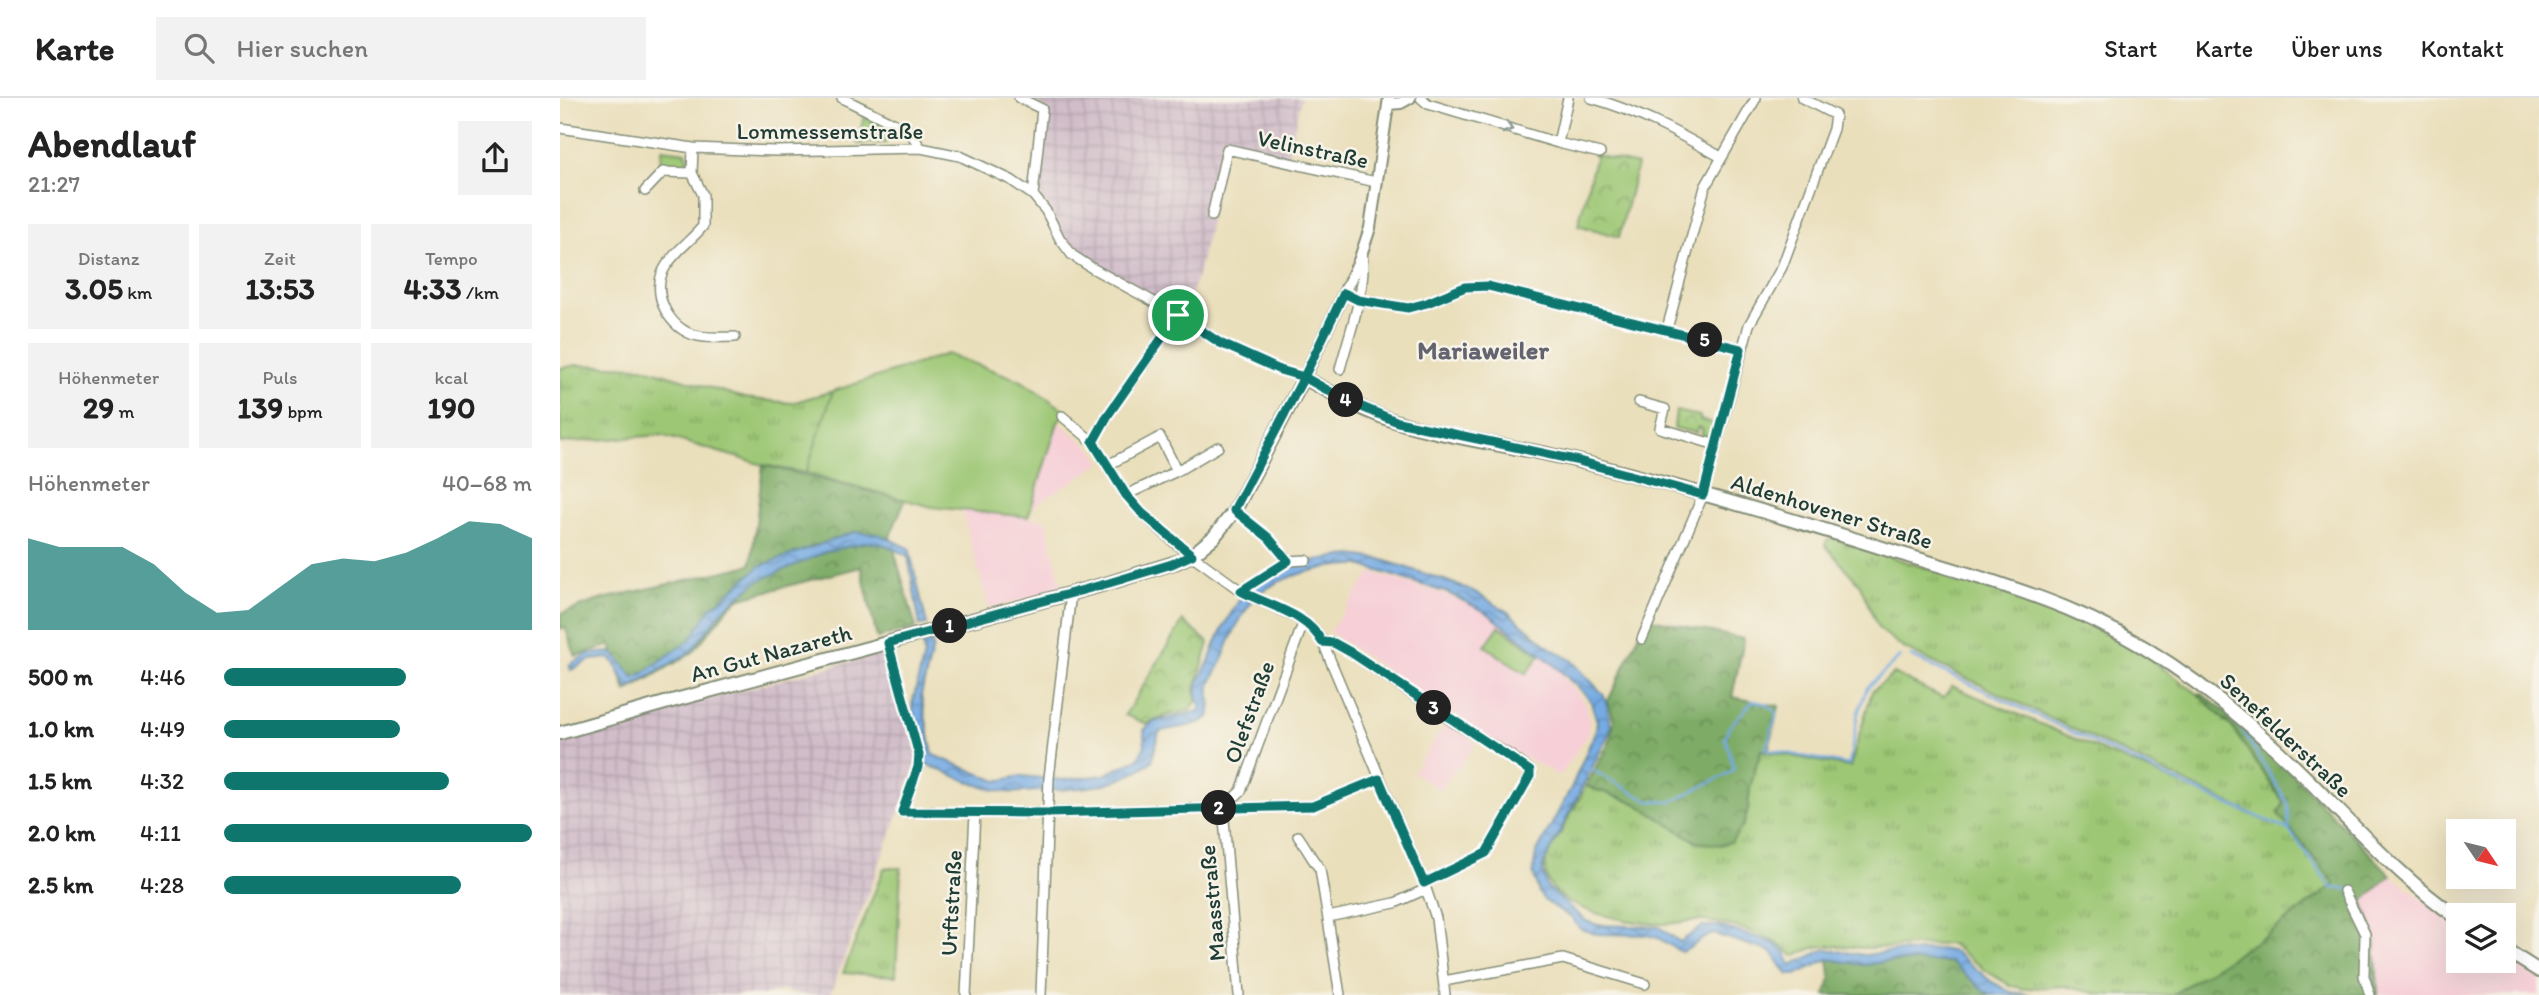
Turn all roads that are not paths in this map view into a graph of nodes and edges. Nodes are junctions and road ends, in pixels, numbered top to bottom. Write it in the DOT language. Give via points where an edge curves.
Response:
graph roads {
  1 [pos="842,98"];
  2 [pos="1019,98"];
  3 [pos="1410,98"];
  4 [pos="1422,98"];
  5 [pos="1568,98"];
  6 [pos="1591,98"];
  7 [pos="1756,98"];
  8 [pos="1802,98"];
  9 [pos="1388,101"];
  10 [pos="560,128"];
  11 [pos="1558,143"];
  12 [pos="693,148"];
  13 [pos="921,148"];
  14 [pos="1600,153"];
  15 [pos="1721,157"];
  16 [pos="692,173"];
  17 [pos="1376,182"];
  18 [pos="645,191"];
  19 [pos="1033,195"];
  20 [pos="1212,216"];
  21 [pos="1361,253"];
  22 [pos="1344,293"];
  23 [pos="1358,300"];
  24 [pos="1178,315"];
  25 [pos="1667,329"];
  26 [pos="735,337"];
  27 [pos="1741,349"];
  28 [pos="1340,369"];
  29 [pos="1304,377"];
  30 [pos="1639,402"];
  31 [pos="1062,416"];
  32 [pos="1093,442"];
  33 [pos="1716,444"];
  34 [pos="1218,447"];
  35 [pos="1108,465"];
  36 [pos="1177,471"];
  37 [pos="1126,495"];
  38 [pos="1703,495"];
  39 [pos="1234,510"];
  40 [pos="1192,555"];
  41 [pos="1306,559"];
  42 [pos="1288,561"];
  43 [pos="1243,592"];
  44 [pos="1071,593"];
  45 [pos="2066,608"];
  46 [pos="1304,621"];
  47 [pos="1642,639"];
  48 [pos="1322,642"];
  49 [pos="888,643"];
  50 [pos="560,733"];
  51 [pos="1379,779"];
  52 [pos="1223,808"];
  53 [pos="975,813"];
  54 [pos="1048,813"];
  55 [pos="1298,836"];
  56 [pos="1425,886"];
  57 [pos="2344,891"];
  58 [pos="2446,908"];
  59 [pos="1328,917"];
  60 [pos="2516,957"];
  61 [pos="2539,971"];
  62 [pos="1444,981"];
  63 [pos="1645,984"];
  64 [pos="966,995"];
  65 [pos="1041,995"];
  66 [pos="1239,995"];
  67 [pos="1340,995"];
  68 [pos="1445,995"];
  69 [pos="2370,995"];
  1 -- 13 [label="street" via="909,131"];
  2 -- 19 [label="street" via="1042,109"];
  3 -- 9 [label="street" via="1401,103"];
  4 -- 11 [label="street, one-way" via="1428,104"];
  5 -- 11 [label="street"];
  6 -- 15 [label="street" via="1639,113"];
  7 -- 15 [label="street"];
  8 -- 27 [label="street" via="1835,115 1833,129 1786,257"];
  9 -- 17 [label="street"];
  10 -- 12 [label="street, Lommessemstraße"];
  11 -- 14 [label="street"];
  12 -- 13 [label="street, Lommessemstraße"];
  12 -- 16 [label="street"];
  13 -- 19 [label="street, Lommessemstraße" via="960,156"];
  15 -- 25 [label="street" via="1701,199"];
  16 -- 18 [label="street" via="663,172"];
  16 -- 26 [label="street" via="703,195 703,226 664,268 659,285 662,301 679,328 694,335"];
  17 -- 20 [label="street, Velinstraße" via="1227,149"];
  17 -- 21 [label="street" via="1370,228"];
  19 -- 24 [label="street, Lommessemstraße" via="1072,255"];
  21 -- 22 [label="street"];
  21 -- 23 [label="street" via="1364,266"];
  22 -- 23 [label="street"];
  22 -- 29 [label="street"];
  23 -- 25 [label="street" via="1408,308 1465,287 1488,286"];
  23 -- 28 [label="street"];
  24 -- 29 [label="street, Lommessemstraße" via="1220,343"];
  24 -- 32 [label="street"];
  25 -- 27 [label="street"];
  27 -- 33 [label="street"];
  29 -- 38 [label="main road, Aldenhovener Straße" via="1398,422 1575,460"];
  29 -- 39 [label="main road, An Gut Nazareth"];
  30 -- 33 [label="street" via="1665,408 1660,428"];
  31 -- 32 [label="street"];
  32 -- 35 [label="street"];
  33 -- 38 [label="street"];
  34 -- 36 [label="street"];
  35 -- 36 [label="street" via="1160,437"];
  35 -- 37 [label="street"];
  36 -- 37 [label="street"];
  37 -- 40 [label="street"];
  38 -- 45 [label="main road, Aldenhovener Straße" via="1976,576"];
  38 -- 47 [label="street"];
  39 -- 40 [label="main road, An Gut Nazareth" via="1214,537"];
  39 -- 42 [label="street" via="1269,538"];
  40 -- 43 [label="street"];
  40 -- 44 [label="main road, An Gut Nazareth"];
  41 -- 42 [label="street"];
  42 -- 43 [label="street"];
  43 -- 46 [label="street"];
  44 -- 49 [label="main road, An Gut Nazareth"];
  44 -- 54 [label="street"];
  45 -- 58 [label="main road, Senefelderstraße" via="2152,652 2201,685 2276,749 2390,863"];
  46 -- 48 [label="street"];
  46 -- 52 [label="street, Olefstraße" via="1241,791"];
  48 -- 51 [label="street"];
  48 -- 56 [label="street" via="1352,653 1530,771 1486,853"];
  49 -- 50 [label="main road, An Gut Nazareth"];
  49 -- 53 [label="street" via="919,755 902,812"];
  51 -- 52 [label="street" via="1313,806"];
  51 -- 56 [label="street"];
  52 -- 54 [label="street"];
  52 -- 66 [label="street, Maasstraße"];
  53 -- 54 [label="street"];
  53 -- 64 [label="street, Urftstraße"];
  54 -- 65 [label="street"];
  55 -- 59 [label="street" via="1320,869"];
  56 -- 59 [label="street" via="1395,903"];
  56 -- 62 [label="street" via="1436,918"];
  57 -- 69 [label="street" via="2365,934 2364,976"];
  59 -- 67 [label="street"];
  60 -- 61 [label="main road"];
  62 -- 63 [label="street" via="1563,959"];
  62 -- 68 [label="street"];
}
